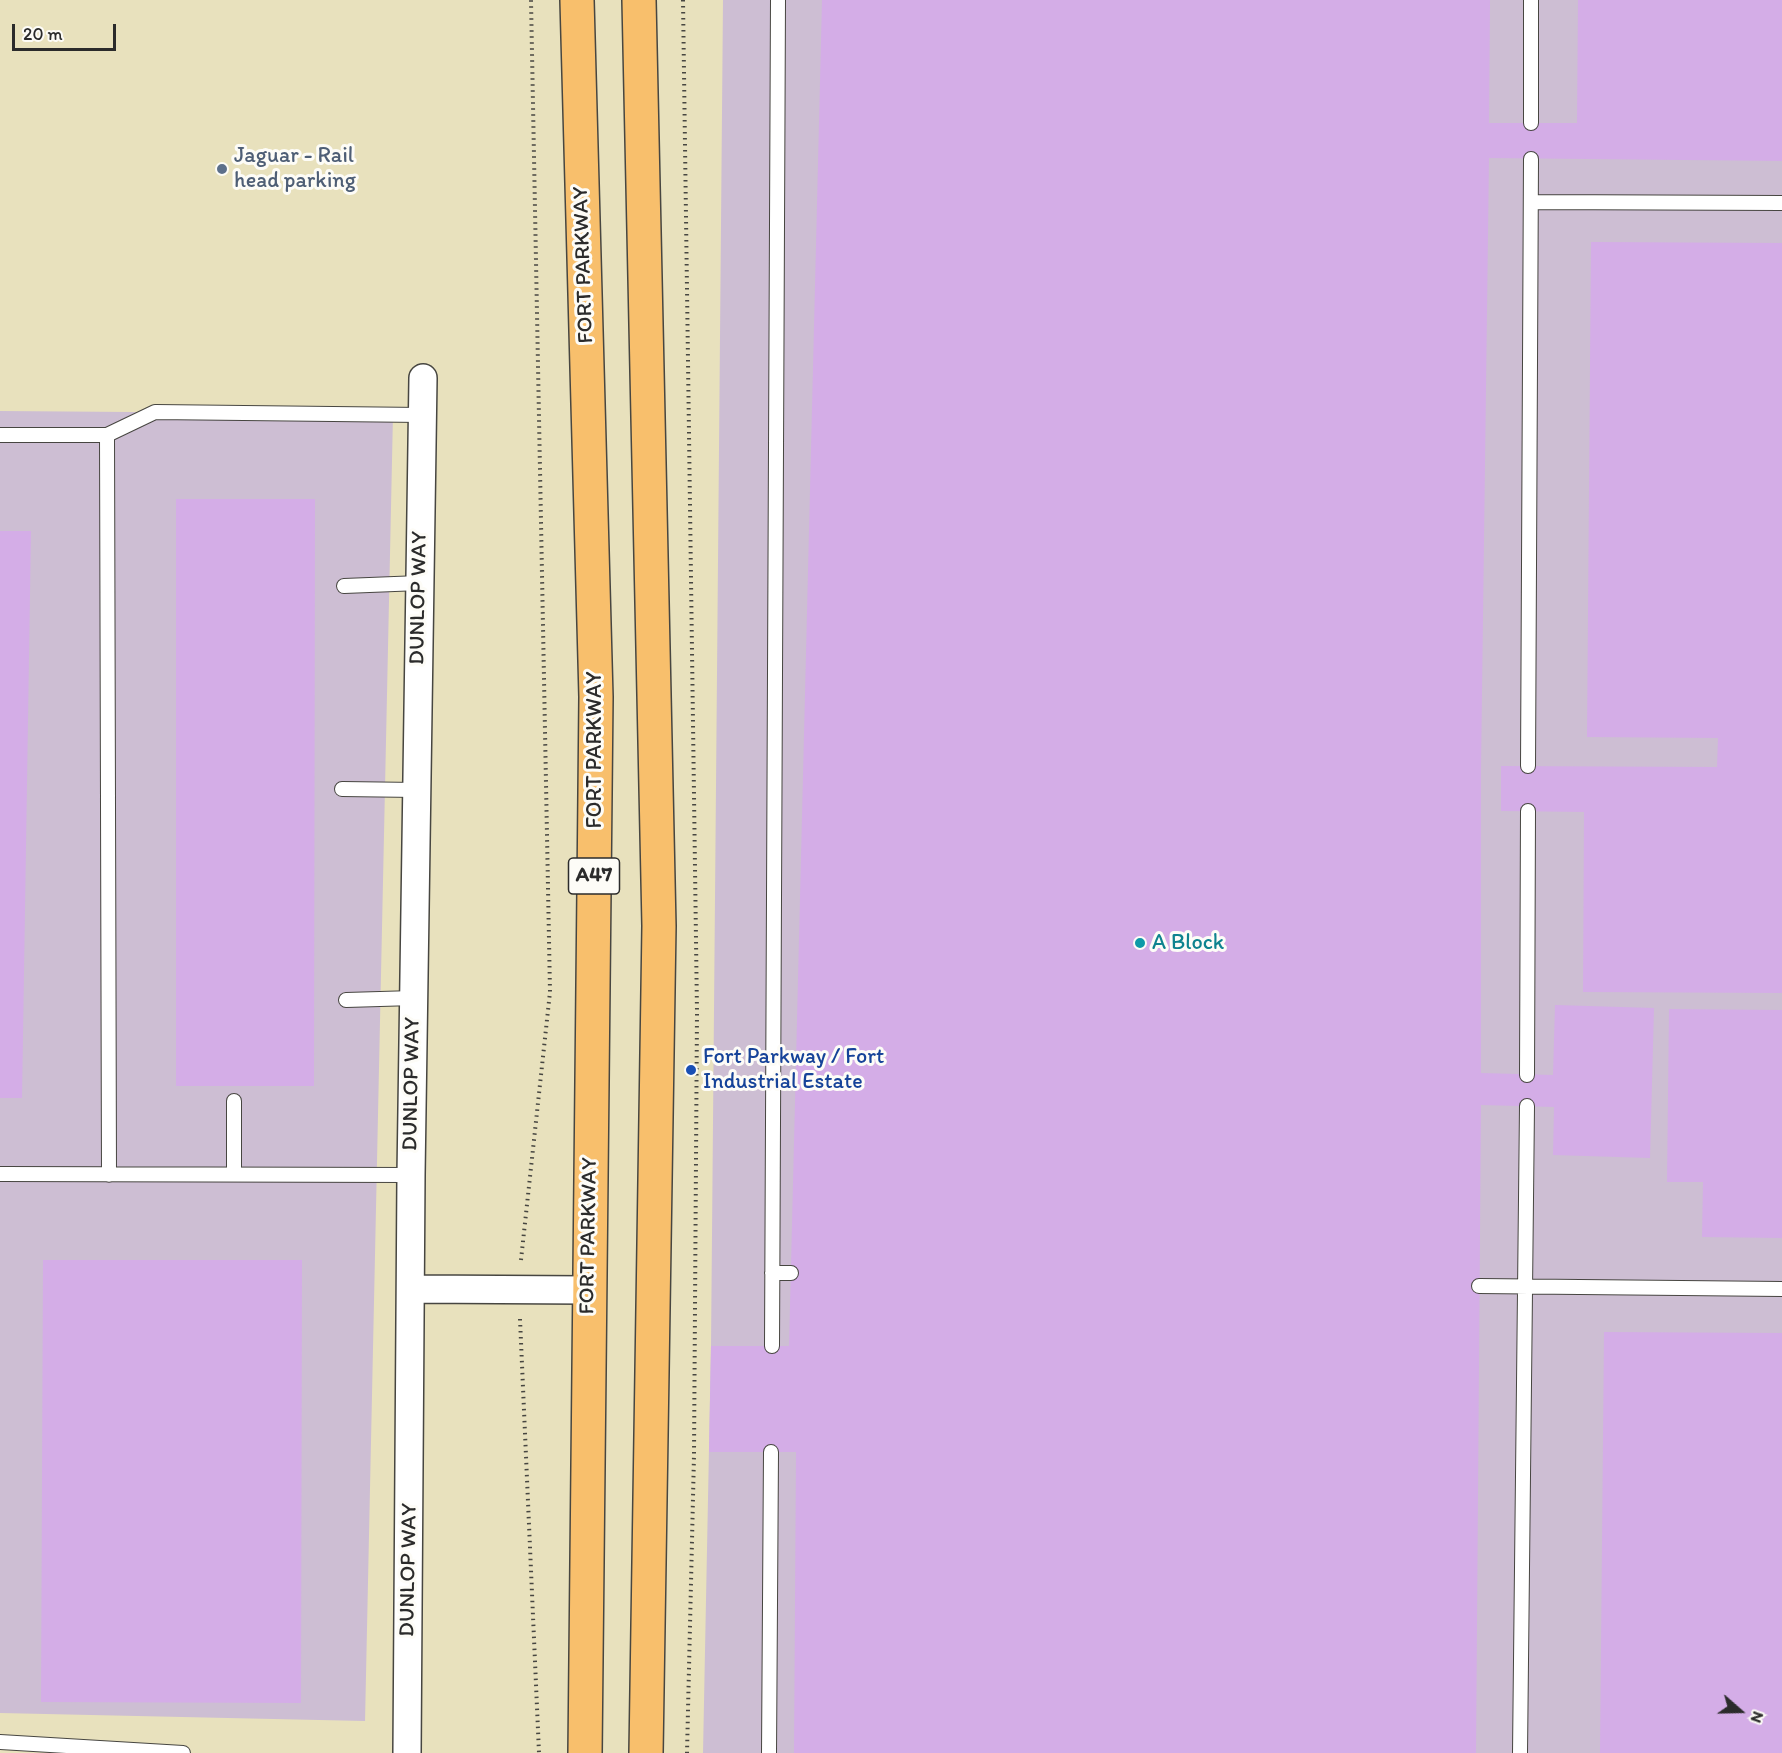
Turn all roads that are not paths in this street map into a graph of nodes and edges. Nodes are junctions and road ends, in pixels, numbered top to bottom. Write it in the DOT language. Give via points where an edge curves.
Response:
graph roads {
  1 [pos="577,0"];
  2 [pos="639,0"];
  3 [pos="778,0"];
  4 [pos="1531,0"];
  5 [pos="1531,123"];
  6 [pos="1531,159"];
  7 [pos="1531,202"];
  8 [pos="1782,203"];
  9 [pos="423,378"];
  10 [pos="422,415"];
  11 [pos="0,435"];
  12 [pos="107,435"];
  13 [pos="420,583"];
  14 [pos="344,586"];
  15 [pos="1528,766"];
  16 [pos="342,789"];
  17 [pos="417,790"];
  18 [pos="1528,812"];
  19 [pos="414,998"];
  20 [pos="346,1000"];
  21 [pos="1527,1075"];
  22 [pos="234,1101"];
  23 [pos="1527,1106"];
  24 [pos="234,1173"];
  25 [pos="0,1174"];
  26 [pos="109,1175"];
  27 [pos="411,1175"];
  28 [pos="772,1273"];
  29 [pos="791,1273"];
  30 [pos="1479,1286"];
  31 [pos="1526,1287"];
  32 [pos="411,1289"];
  33 [pos="1782,1289"];
  34 [pos="589,1290"];
  35 [pos="772,1346"];
  36 [pos="771,1452"];
  37 [pos="0,1742"];
  38 [pos="183,1753"];
  39 [pos="407,1753"];
  40 [pos="585,1753"];
  41 [pos="646,1753"];
  42 [pos="769,1753"];
  43 [pos="1520,1753"];
  1 -- 34 [label="main road, FORT PARKWAY / A47" via="597,697"];
  2 -- 41 [label="main road" via="659,926"];
  3 -- 28 [label="lane"];
  4 -- 5 [label="lane"];
  6 -- 7 [label="lane"];
  7 -- 8 [label="lane"];
  7 -- 15 [label="lane"];
  9 -- 10 [label="street, DUNLOP WAY"];
  10 -- 12 [label="lane" via="155,412"];
  10 -- 13 [label="street, DUNLOP WAY"];
  11 -- 12 [label="lane"];
  12 -- 26 [label="lane"];
  13 -- 14 [label="lane"];
  13 -- 17 [label="street, DUNLOP WAY"];
  16 -- 17 [label="lane"];
  17 -- 19 [label="street, DUNLOP WAY"];
  18 -- 21 [label="lane"];
  19 -- 20 [label="lane"];
  19 -- 27 [label="street, DUNLOP WAY"];
  22 -- 24 [label="lane"];
  23 -- 31 [label="lane"];
  24 -- 26 [label="lane"];
  24 -- 27 [label="lane"];
  25 -- 26 [label="lane"];
  27 -- 32 [label="street, DUNLOP WAY"];
  28 -- 29 [label="lane"];
  28 -- 35 [label="lane"];
  30 -- 31 [label="lane"];
  31 -- 33 [label="lane"];
  31 -- 43 [label="lane"];
  32 -- 34 [label="street"];
  32 -- 39 [label="street, DUNLOP WAY"];
  34 -- 40 [label="main road, FORT PARKWAY / A47"];
  36 -- 42 [label="lane"];
  37 -- 38 [label="lane"];
}
